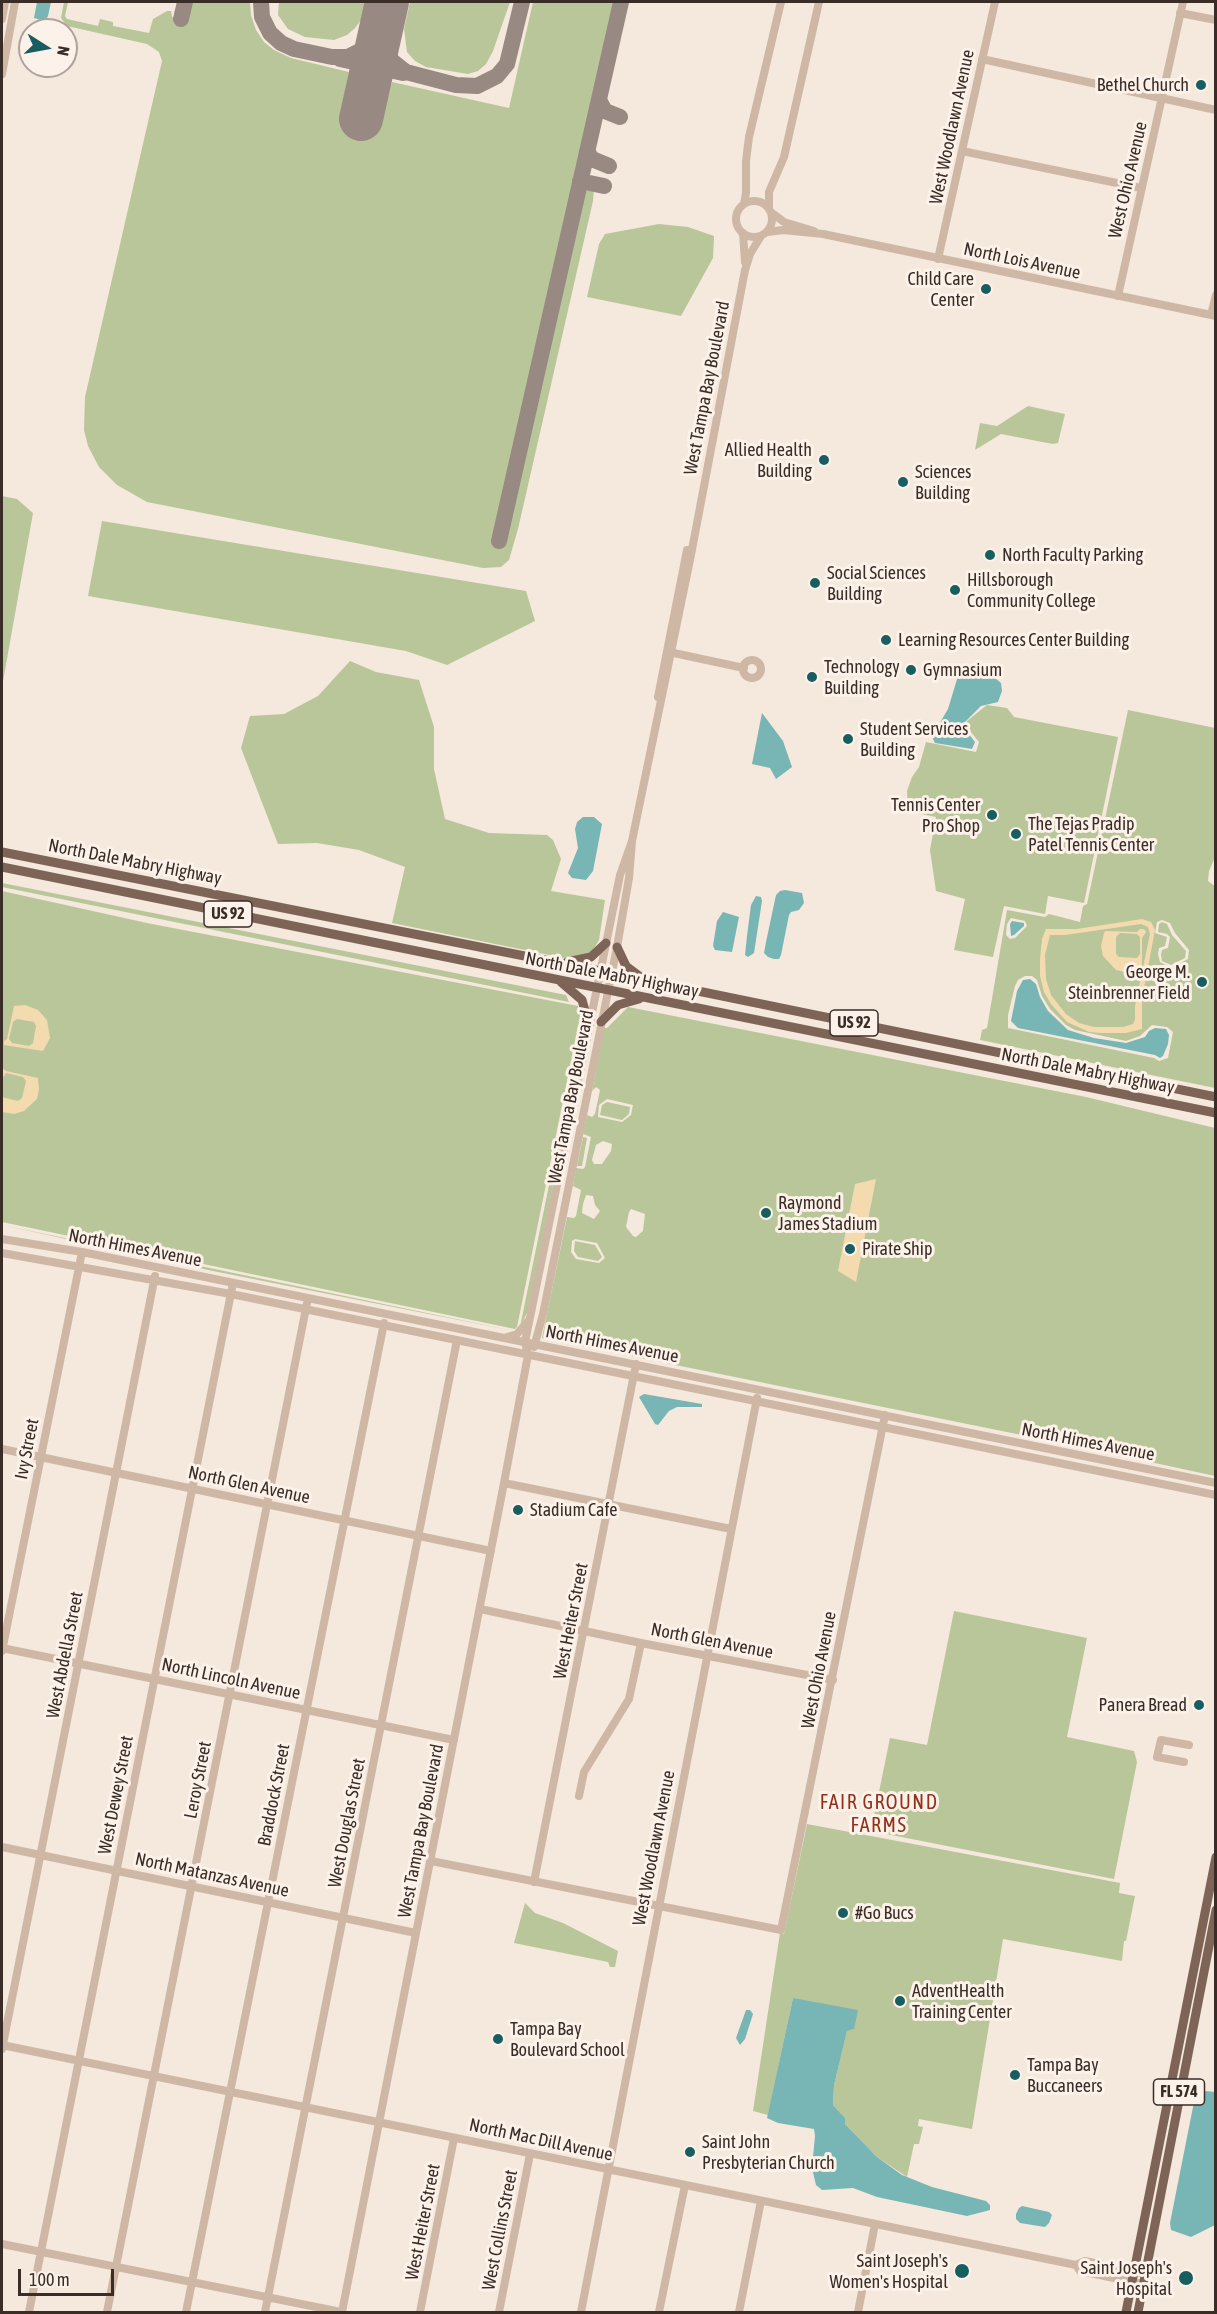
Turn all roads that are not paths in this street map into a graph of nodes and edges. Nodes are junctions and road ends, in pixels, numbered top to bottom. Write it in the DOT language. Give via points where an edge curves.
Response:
graph roads {
  1 [pos="5,2"];
  2 [pos="15,2"];
  3 [pos="781,2"];
  4 [pos="819,2"];
  5 [pos="995,2"];
  6 [pos="1183,2"];
  7 [pos="1180,13"];
  8 [pos="2,19"];
  9 [pos="1215,20"];
  10 [pos="982,59"];
  11 [pos="2,74"];
  12 [pos="1161,99"];
  13 [pos="1215,110"];
  14 [pos="962,151"];
  15 [pos="1142,188"];
  16 [pos="744,204"];
  17 [pos="770,210"];
  18 [pos="743,233"];
  19 [pos="764,234"];
  20 [pos="823,234"];
  21 [pos="938,259"];
  22 [pos="745,270"];
  23 [pos="1118,296"];
  24 [pos="1215,296"];
  25 [pos="1213,315"];
  26 [pos="668,652"];
  27 [pos="744,668"];
  28 [pos="633,841"];
  29 [pos="2,852"];
  30 [pos="2,867"];
  31 [pos="277,908"];
  32 [pos="274,923"];
  33 [pos="606,943"];
  34 [pos="617,947"];
  35 [pos="560,963"];
  36 [pos="600,971"];
  37 [pos="611,973"];
  38 [pos="559,981"];
  39 [pos="646,981"];
  40 [pos="596,988"];
  41 [pos="608,991"];
  42 [pos="643,998"];
  43 [pos="601,1022"];
  44 [pos="589,1025"];
  45 [pos="994,1052"];
  46 [pos="991,1068"];
  47 [pos="578,1078"];
  48 [pos="590,1080"];
  49 [pos="1215,1097"];
  50 [pos="574,1100"];
  51 [pos="585,1102"];
  52 [pos="1215,1113"];
  53 [pos="561,1168"];
  54 [pos="572,1170"];
  55 [pos="3,1239"];
  56 [pos="82,1252"];
  57 [pos="2,1254"];
  58 [pos="79,1265"];
  59 [pos="541,1265"];
  60 [pos="156,1267"];
  61 [pos="553,1268"];
  62 [pos="201,1276"];
  63 [pos="154,1279"];
  64 [pos="233,1283"];
  65 [pos="199,1288"];
  66 [pos="231,1294"];
  67 [pos="308,1298"];
  68 [pos="306,1309"];
  69 [pos="532,1312"];
  70 [pos="386,1313"];
  71 [pos="383,1325"];
  72 [pos="505,1338"];
  73 [pos="457,1340"];
  74 [pos="525,1342"];
  75 [pos="536,1344"];
  76 [pos="528,1355"];
  77 [pos="636,1364"];
  78 [pos="634,1376"];
  79 [pos="759,1390"];
  80 [pos="757,1401"];
  81 [pos="885,1415"];
  82 [pos="882,1427"];
  83 [pos="1030,1445"];
  84 [pos="2,1449"];
  85 [pos="40,1457"];
  86 [pos="1028,1457"];
  87 [pos="116,1473"];
  88 [pos="504,1483"];
  89 [pos="1215,1483"];
  90 [pos="192,1489"];
  91 [pos="1215,1495"];
  92 [pos="268,1504"];
  93 [pos="609,1504"];
  94 [pos="344,1520"];
  95 [pos="731,1529"];
  96 [pos="420,1535"];
  97 [pos="491,1551"];
  98 [pos="480,1609"];
  99 [pos="585,1632"];
  100 [pos="641,1643"];
  101 [pos="2,1649"];
  102 [pos="707,1656"];
  103 [pos="78,1663"];
  104 [pos="154,1679"];
  105 [pos="833,1680"];
  106 [pos="230,1695"];
  107 [pos="306,1710"];
  108 [pos="382,1726"];
  109 [pos="454,1740"];
  110 [pos="1189,1745"];
  111 [pos="1184,1762"];
  112 [pos="579,1796"];
  113 [pos="2,1847"];
  114 [pos="40,1855"];
  115 [pos="1215,1857"];
  116 [pos="431,1861"];
  117 [pos="116,1870"];
  118 [pos="534,1882"];
  119 [pos="192,1886"];
  120 [pos="268,1902"];
  121 [pos="657,1907"];
  122 [pos="1215,1910"];
  123 [pos="344,1918"];
  124 [pos="416,1933"];
  125 [pos="2,2046"];
  126 [pos="78,2061"];
  127 [pos="154,2077"];
  128 [pos="230,2092"];
  129 [pos="306,2107"];
  130 [pos="379,2122"];
  131 [pos="454,2138"];
  132 [pos="530,2154"];
  133 [pos="609,2170"];
  134 [pos="685,2185"];
  135 [pos="761,2201"];
  136 [pos="875,2224"];
  137 [pos="2,2244"];
  138 [pos="40,2252"];
  139 [pos="1076,2265"];
  140 [pos="116,2267"];
  141 [pos="1135,2272"];
  142 [pos="1144,2279"];
  143 [pos="1133,2282"];
  144 [pos="192,2283"];
  145 [pos="268,2298"];
  146 [pos="29,2313"];
  147 [pos="107,2313"];
  148 [pos="186,2313"];
  149 [pos="265,2313"];
  150 [pos="341,2313"];
  151 [pos="420,2313"];
  152 [pos="499,2313"];
  153 [pos="581,2313"];
  154 [pos="659,2313"];
  155 [pos="739,2313"];
  156 [pos="858,2313"];
  157 [pos="1126,2313"];
  158 [pos="1138,2313"];
  1 -- 8 [label="street"];
  2 -- 11 [label="street"];
  3 -- 16 [label="street" via="749,137"];
  4 -- 17 [label="street" via="784,157 769,192"];
  5 -- 10 [label="street, West Woodlawn Avenue"];
  6 -- 7 [label="street, West Ohio Avenue"];
  7 -- 9 [label="street"];
  7 -- 12 [label="street, West Ohio Avenue"];
  10 -- 12 [label="street"];
  10 -- 14 [label="street, West Woodlawn Avenue"];
  12 -- 13 [label="street"];
  12 -- 15 [label="street, West Ohio Avenue"];
  14 -- 15 [label="street"];
  14 -- 21 [label="street, West Woodlawn Avenue"];
  15 -- 23 [label="street, West Ohio Avenue"];
  16 -- 17 [label="street" via="755,200"];
  16 -- 18 [label="street" via="737,211 736,220"];
  17 -- 19 [label="street" via="772,223"];
  17 -- 20 [label="street, North Lois Avenue" via="784,222"];
  18 -- 19 [label="street" via="751,237"];
  18 -- 22 [label="street, West Tampa Bay Boulevard"];
  19 -- 20 [label="street, North Lois Avenue" via="783,230"];
  19 -- 22 [label="street, West Tampa Bay Boulevard" via="750,254"];
  20 -- 21 [label="street, North Lois Avenue"];
  21 -- 23 [label="street, North Lois Avenue"];
  22 -- 26 [label="street, West Tampa Bay Boulevard"];
  23 -- 25 [label="street, North Lois Avenue"];
  24 -- 25 [label="street"];
  26 -- 27 [label="street"];
  26 -- 28 [label="street, West Tampa Bay Boulevard"];
  28 -- 33 [label="street, West Tampa Bay Boulevard" via="620,875"];
  28 -- 34 [label="street, West Tampa Bay Boulevard"];
  29 -- 31 [label="main road, North Dale Mabry Highway / US 92"];
  30 -- 32 [label="main road, North Dale Mabry Highway / US 92"];
  31 -- 32 [label="main road"];
  31 -- 35 [label="main road, North Dale Mabry Highway / US 92"];
  32 -- 38 [label="main road, North Dale Mabry Highway / US 92"];
  33 -- 35 [label="main road" via="591,957"];
  33 -- 36 [label="street, West Tampa Bay Boulevard"];
  34 -- 37 [label="street, West Tampa Bay Boulevard"];
  34 -- 39 [label="main road" via="626,966"];
  35 -- 36 [label="main road, North Dale Mabry Highway / US 92"];
  36 -- 37 [label="main road, North Dale Mabry Highway / US 92"];
  36 -- 40 [label="street, West Tampa Bay Boulevard"];
  37 -- 39 [label="main road, North Dale Mabry Highway / US 92"];
  37 -- 41 [label="street, West Tampa Bay Boulevard"];
  38 -- 40 [label="main road, North Dale Mabry Highway / US 92"];
  38 -- 44 [label="main road" via="582,1000"];
  39 -- 45 [label="main road, North Dale Mabry Highway / US 92"];
  40 -- 41 [label="main road, North Dale Mabry Highway / US 92"];
  40 -- 44 [label="street, West Tampa Bay Boulevard"];
  41 -- 42 [label="main road, North Dale Mabry Highway / US 92"];
  41 -- 43 [label="street, West Tampa Bay Boulevard"];
  42 -- 43 [label="main road" via="618,1005"];
  42 -- 46 [label="main road, North Dale Mabry Highway / US 92"];
  43 -- 48 [label="street, West Tampa Bay Boulevard"];
  44 -- 47 [label="street, West Tampa Bay Boulevard"];
  45 -- 46 [label="main road"];
  45 -- 49 [label="main road, North Dale Mabry Highway / US 92"];
  46 -- 52 [label="main road, North Dale Mabry Highway / US 92"];
  47 -- 48 [label="street"];
  47 -- 50 [label="street, West Tampa Bay Boulevard"];
  48 -- 51 [label="street, West Tampa Bay Boulevard"];
  50 -- 51 [label="street"];
  50 -- 53 [label="street, West Tampa Bay Boulevard"];
  51 -- 54 [label="street, West Tampa Bay Boulevard"];
  53 -- 54 [label="street"];
  53 -- 59 [label="street, West Tampa Bay Boulevard"];
  54 -- 61 [label="street, West Tampa Bay Boulevard"];
  55 -- 56 [label="street, North Himes Avenue"];
  55 -- 57 [label="street"];
  56 -- 58 [label="street, Ivy Street"];
  56 -- 60 [label="street, North Himes Avenue"];
  57 -- 58 [label="street, North Himes Avenue"];
  58 -- 63 [label="street, North Himes Avenue"];
  58 -- 85 [label="street, Ivy Street"];
  59 -- 61 [label="street"];
  59 -- 69 [label="street, West Tampa Bay Boulevard"];
  60 -- 62 [label="street, North Himes Avenue"];
  60 -- 63 [label="street, West Abdella Street"];
  61 -- 75 [label="street, West Tampa Bay Boulevard"];
  62 -- 64 [label="street, North Himes Avenue"];
  62 -- 65 [label="street"];
  63 -- 65 [label="street, North Himes Avenue"];
  63 -- 87 [label="street, West Abdella Street"];
  64 -- 66 [label="street, West Dewey Street"];
  64 -- 67 [label="street, North Himes Avenue"];
  65 -- 66 [label="street, North Himes Avenue"];
  66 -- 68 [label="street, North Himes Avenue"];
  66 -- 90 [label="street, West Dewey Street"];
  67 -- 68 [label="street, Leroy Street"];
  67 -- 70 [label="street, North Himes Avenue"];
  68 -- 71 [label="street, North Himes Avenue"];
  68 -- 92 [label="street, Leroy Street"];
  69 -- 72 [label="street" via="523,1329"];
  69 -- 74 [label="street, West Tampa Bay Boulevard"];
  70 -- 71 [label="street, Braddock Street"];
  70 -- 72 [label="street, North Himes Avenue"];
  71 -- 73 [label="street, North Himes Avenue"];
  71 -- 94 [label="street, Braddock Street"];
  72 -- 74 [label="street, North Himes Avenue"];
  73 -- 76 [label="street, North Himes Avenue"];
  73 -- 96 [label="street, West Douglas Street"];
  74 -- 75 [label="street, North Himes Avenue"];
  74 -- 76 [label="street, West Tampa Bay Boulevard"];
  75 -- 76 [label="street, West Tampa Bay Boulevard"];
  75 -- 77 [label="street, North Himes Avenue"];
  76 -- 78 [label="street, North Himes Avenue"];
  76 -- 88 [label="street, West Tampa Bay Boulevard"];
  77 -- 78 [label="street, West Heiter Street"];
  77 -- 79 [label="street, North Himes Avenue"];
  78 -- 80 [label="street, North Himes Avenue"];
  78 -- 93 [label="street, West Heiter Street"];
  79 -- 80 [label="street, West Woodlawn Avenue"];
  79 -- 81 [label="street, North Himes Avenue"];
  80 -- 82 [label="street, North Himes Avenue"];
  80 -- 95 [label="street, West Woodlawn Avenue"];
  81 -- 82 [label="street, West Ohio Avenue"];
  81 -- 83 [label="street, North Himes Avenue"];
  82 -- 86 [label="street, North Himes Avenue"];
  82 -- 105 [label="street, West Ohio Avenue"];
  83 -- 86 [label="street"];
  83 -- 89 [label="street, North Himes Avenue"];
  84 -- 85 [label="street, North Glen Avenue"];
  85 -- 87 [label="street, North Glen Avenue"];
  85 -- 101 [label="street, Ivy Street"];
  86 -- 91 [label="street, North Himes Avenue"];
  87 -- 90 [label="street, North Glen Avenue"];
  87 -- 103 [label="street, West Abdella Street"];
  88 -- 93 [label="street"];
  88 -- 97 [label="street, West Tampa Bay Boulevard"];
  90 -- 92 [label="street, North Glen Avenue"];
  90 -- 104 [label="street, West Dewey Street"];
  92 -- 94 [label="street, North Glen Avenue"];
  92 -- 106 [label="street, Leroy Street"];
  93 -- 95 [label="street"];
  93 -- 99 [label="street, West Heiter Street"];
  94 -- 96 [label="street, North Glen Avenue"];
  94 -- 107 [label="street, Braddock Street"];
  95 -- 102 [label="street, West Woodlawn Avenue"];
  96 -- 97 [label="street, North Glen Avenue"];
  96 -- 108 [label="street, West Douglas Street"];
  97 -- 98 [label="street, West Tampa Bay Boulevard"];
  98 -- 99 [label="street, North Glen Avenue"];
  98 -- 109 [label="street, West Tampa Bay Boulevard"];
  99 -- 100 [label="street, North Glen Avenue"];
  99 -- 118 [label="street, West Heiter Street"];
  100 -- 102 [label="street, North Glen Avenue"];
  100 -- 112 [label="street" via="629,1699 584,1772"];
  101 -- 103 [label="street, North Lincoln Avenue"];
  102 -- 105 [label="street, North Glen Avenue"];
  102 -- 121 [label="street, West Woodlawn Avenue"];
  103 -- 104 [label="street, North Lincoln Avenue"];
  103 -- 114 [label="street, West Abdella Street"];
  104 -- 106 [label="street, North Lincoln Avenue"];
  104 -- 117 [label="street, West Dewey Street"];
  105 -- 121 [label="street, West Ohio Avenue" via="781,1930"];
  106 -- 107 [label="street, North Lincoln Avenue"];
  106 -- 119 [label="street, Leroy Street"];
  107 -- 108 [label="street, North Lincoln Avenue"];
  107 -- 120 [label="street, Braddock Street"];
  108 -- 109 [label="street, North Lincoln Avenue"];
  108 -- 123 [label="street, West Douglas Street"];
  109 -- 116 [label="street, West Tampa Bay Boulevard"];
  110 -- 111 [label="street" via="1161,1740 1157,1757"];
  113 -- 114 [label="street, North Matanzas Avenue"];
  114 -- 117 [label="street, North Matanzas Avenue"];
  114 -- 125 [label="street, West Abdella Street"];
  115 -- 141 [label="main road, FL 574"];
  116 -- 118 [label="street"];
  116 -- 124 [label="street, West Tampa Bay Boulevard"];
  117 -- 119 [label="street, North Matanzas Avenue"];
  117 -- 126 [label="street, West Dewey Street"];
  118 -- 121 [label="street"];
  119 -- 120 [label="street, North Matanzas Avenue"];
  119 -- 127 [label="street, Leroy Street"];
  120 -- 123 [label="street, North Matanzas Avenue"];
  120 -- 128 [label="street, Braddock Street"];
  121 -- 133 [label="street, West Woodlawn Avenue"];
  122 -- 142 [label="main road, FL 574"];
  123 -- 124 [label="street, North Matanzas Avenue"];
  123 -- 129 [label="street, West Douglas Street"];
  124 -- 130 [label="street, West Tampa Bay Boulevard"];
  125 -- 126 [label="street, North Mac Dill Avenue"];
  126 -- 127 [label="street, North Mac Dill Avenue"];
  126 -- 138 [label="street, West Dewey Street"];
  127 -- 128 [label="street, North Mac Dill Avenue"];
  127 -- 140 [label="street, Leroy Street"];
  128 -- 129 [label="street, North Mac Dill Avenue"];
  128 -- 144 [label="street, Braddock Street"];
  129 -- 130 [label="street, North Mac Dill Avenue"];
  129 -- 145 [label="street, West Douglas Street"];
  130 -- 131 [label="street, North Mac Dill Avenue"];
  130 -- 150 [label="street, West Tampa Bay Boulevard"];
  131 -- 132 [label="street, North Mac Dill Avenue"];
  131 -- 151 [label="street, West Heiter Street"];
  132 -- 133 [label="street, North Mac Dill Avenue"];
  132 -- 152 [label="street, West Collins Street"];
  133 -- 134 [label="street, North Mac Dill Avenue"];
  133 -- 153 [label="street, West Woodlawn Avenue"];
  134 -- 135 [label="street, North Mac Dill Avenue"];
  134 -- 154 [label="street"];
  135 -- 136 [label="street, North Mac Dill Avenue"];
  135 -- 155 [label="street"];
  136 -- 139 [label="street, North Mac Dill Avenue"];
  136 -- 156 [label="street"];
  137 -- 138 [label="street"];
  138 -- 140 [label="street"];
  138 -- 146 [label="street, West Dewey Street"];
  139 -- 141 [label="street, North Mac Dill Avenue" via="1085,2261"];
  139 -- 143 [label="street, North Mac Dill Avenue" via="1080,2271"];
  140 -- 144 [label="street"];
  140 -- 147 [label="street, Leroy Street"];
  141 -- 142 [label="street, North Mac Dill Avenue"];
  141 -- 143 [label="main road, FL 574"];
  142 -- 143 [label="street, North Mac Dill Avenue"];
  142 -- 158 [label="main road, FL 574"];
  143 -- 157 [label="main road, FL 574"];
  144 -- 145 [label="street"];
  144 -- 148 [label="street, Braddock Street"];
  145 -- 149 [label="street, West Douglas Street"];
  145 -- 150 [label="street"];
}
